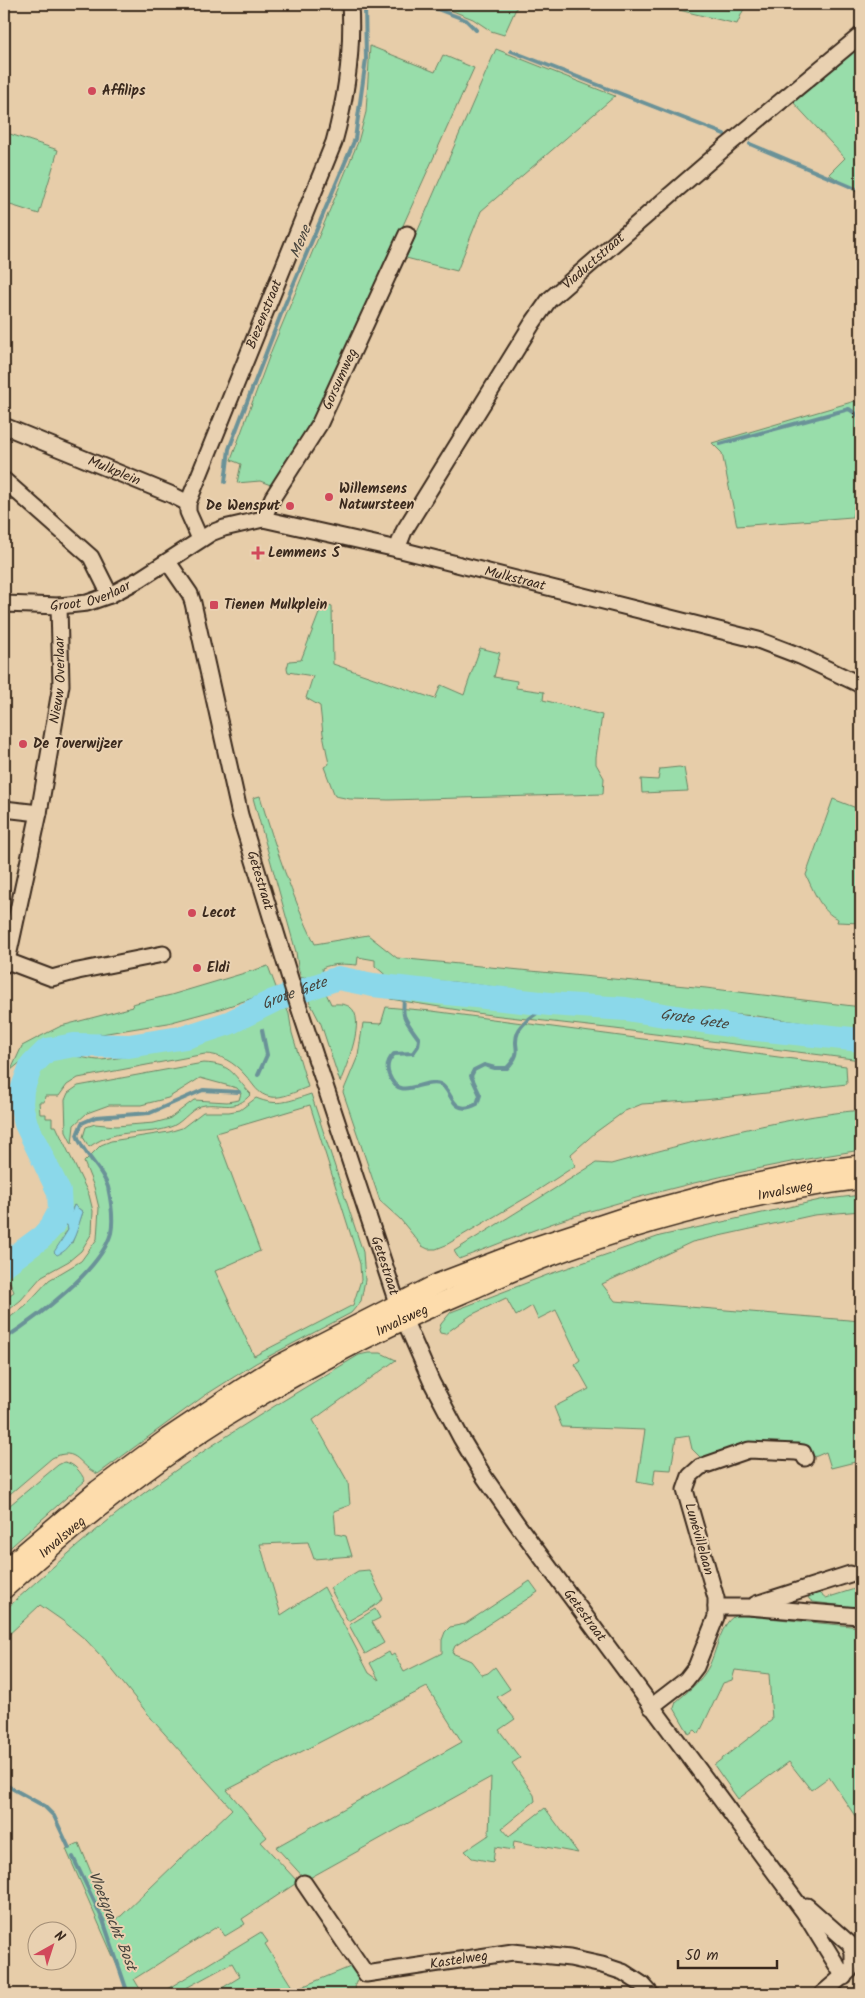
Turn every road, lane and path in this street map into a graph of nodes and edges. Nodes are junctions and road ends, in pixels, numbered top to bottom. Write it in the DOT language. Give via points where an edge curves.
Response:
graph roads {
  1 [pos="350,4"];
  2 [pos="861,35"];
  3 [pos="407,234"];
  4 [pos="4,426"];
  5 [pos="4,480"];
  6 [pos="188,503"];
  7 [pos="263,519"];
  8 [pos="200,539"];
  9 [pos="397,549"];
  10 [pos="168,562"];
  11 [pos="110,595"];
  12 [pos="4,604"];
  13 [pos="58,606"];
  14 [pos="861,685"];
  15 [pos="4,809"];
  16 [pos="39,813"];
  17 [pos="163,954"];
  18 [pos="5,963"];
  19 [pos="861,1165"];
  20 [pos="861,1180"];
  21 [pos="401,1311"];
  22 [pos="805,1458"];
  23 [pos="4,1570"];
  24 [pos="850,1574"];
  25 [pos="4,1590"];
  26 [pos="716,1607"];
  27 [pos="748,1607"];
  28 [pos="859,1616"];
  29 [pos="651,1707"];
  30 [pos="304,1883"];
  31 [pos="783,1883"];
  32 [pos="857,1961"];
  33 [pos="844,1976"];
  34 [pos="651,1994"];
  35 [pos="822,1994"];
  1 -- 6 [label="street, Biezenstraat" via="345,99 334,142"];
  2 -- 9 [label="street, Viaductstraat" via="549,300 404,532"];
  3 -- 7 [label="street, Gorsumweg" via="319,425"];
  4 -- 6 [label="street, Mulkplein"];
  5 -- 11 [label="street" via="91,556"];
  6 -- 8 [label="street" via="188,512"];
  7 -- 8 [label="street, Mulkstraat" via="224,528"];
  7 -- 9 [label="street, Mulkstraat"];
  8 -- 10 [label="street, Mulkstraat"];
  9 -- 14 [label="street, Mulkstraat" via="758,640"];
  10 -- 11 [label="street, Groot Overlaar"];
  10 -- 21 [label="street, Getestraat" via="193,603 240,815 294,992"];
  11 -- 13 [label="street, Groot Overlaar" via="87,603"];
  12 -- 13 [label="street, Groot Overlaar"];
  13 -- 16 [label="street, Nieuw Overlaar" via="61,685"];
  15 -- 16 [label="street"];
  16 -- 18 [label="street, Nieuw Overlaar"];
  17 -- 18 [label="street, Nieuw Overlaar" via="52,978"];
  19 -- 21 [label="main road, Invalsweg" via="733,1188 631,1216 485,1264 439,1283"];
  20 -- 21 [label="main road, Invalsweg" via="734,1202 636,1228"];
  21 -- 23 [label="main road, Invalsweg" via="278,1365 168,1438 98,1490"];
  21 -- 25 [label="main road, Invalsweg" via="246,1404 178,1450 105,1502"];
  21 -- 29 [label="street, Getestraat" via="432,1383 485,1478"];
  22 -- 26 [label="street, Lunévillelaan" via="803,1453 749,1450 700,1467 690,1476 685,1490"];
  24 -- 27 [label="street"];
  26 -- 27 [label="street"];
  26 -- 29 [label="street, Lunévillelaan" via="716,1617 696,1667 686,1680"];
  27 -- 28 [label="street"];
  29 -- 31 [label="street, Getestraat"];
  30 -- 34 [label="street, Kastelweg" via="366,1974 513,1952 602,1965 623,1972"];
  31 -- 32 [label="street, Getestraat" via="850,1944"];
  31 -- 33 [label="street, Getestraat"];
  32 -- 33 [label="street"];
  33 -- 35 [label="street"];
}
